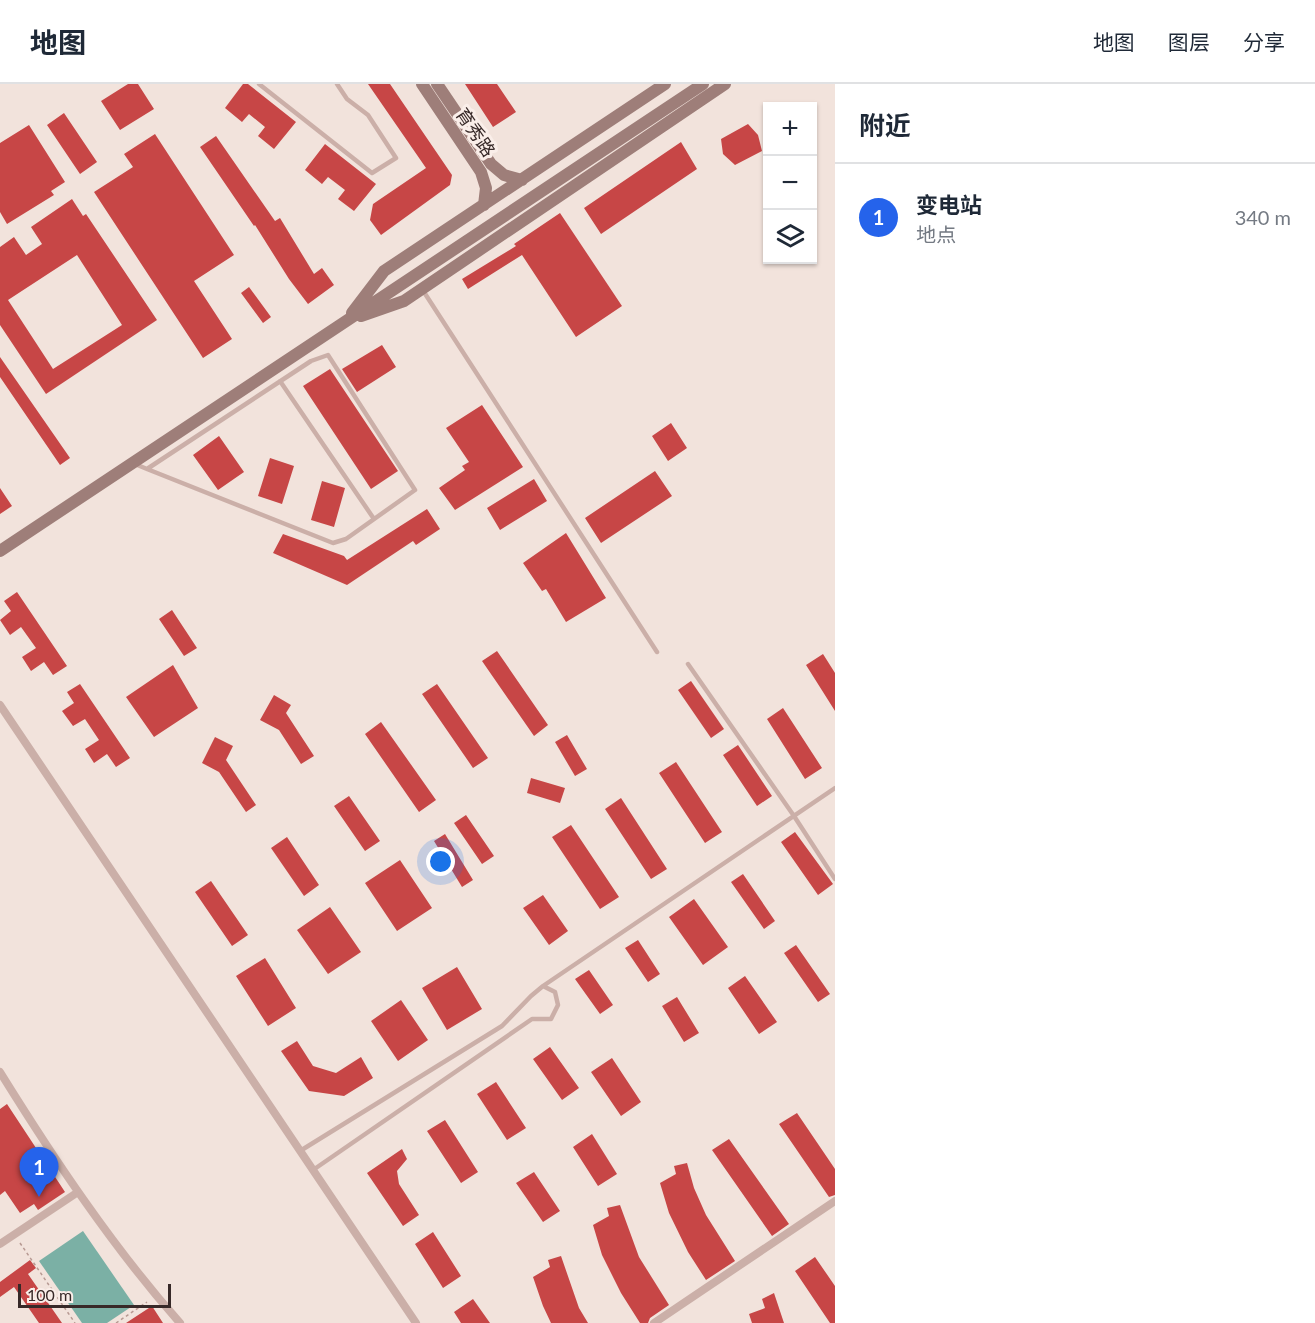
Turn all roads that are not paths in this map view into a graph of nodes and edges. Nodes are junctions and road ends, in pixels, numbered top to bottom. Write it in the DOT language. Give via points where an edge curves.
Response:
graph roads {
  1 [pos="259,84"];
  2 [pos="337,84"];
  3 [pos="422,84"];
  4 [pos="437,84"];
  5 [pos="665,84"];
  6 [pos="703,84"];
  7 [pos="725,84"];
  8 [pos="522,180"];
  9 [pos="484,205"];
  10 [pos="422,289"];
  11 [pos="346,321"];
  12 [pos="280,381"];
  13 [pos="132,463"];
  14 [pos="147,469"];
  15 [pos="374,519"];
  16 [pos="0,550"];
  17 [pos="657,652"];
  18 [pos="688,664"];
  19 [pos="0,705"];
  20 [pos="835,788"];
  21 [pos="794,816"];
  22 [pos="835,879"];
  23 [pos="543,986"];
  24 [pos="0,1072"];
  25 [pos="300,1151"];
  26 [pos="313,1170"];
  27 [pos="78,1192"];
  28 [pos="835,1201"];
  29 [pos="0,1244"];
  30 [pos="180,1323"];
  31 [pos="416,1323"];
  32 [pos="654,1323"];
  1 -- 2 [label="lane" via="372,173 396,158 368,115 347,99"];
  3 -- 9 [label="street, 育秀路" via="481,172 486,188"];
  4 -- 8 [label="street, 育秀路" via="491,164 504,175"];
  5 -- 8 [label="street"];
  6 -- 11 [label="street"];
  7 -- 10 [label="street"];
  8 -- 9 [label="street"];
  9 -- 11 [label="street" via="384,272"];
  10 -- 11 [label="street" via="404,301"];
  10 -- 17 [label="lane"];
  11 -- 13 [label="street"];
  12 -- 14 [label="lane"];
  12 -- 15 [label="lane"];
  12 -- 15 [label="lane" via="328,355 415,490"];
  13 -- 14 [label="lane"];
  13 -- 16 [label="street"];
  14 -- 15 [label="lane" via="333,543 346,539"];
  18 -- 21 [label="lane"];
  19 -- 25 [label="street"];
  20 -- 21 [label="lane"];
  21 -- 22 [label="lane"];
  21 -- 23 [label="lane"];
  23 -- 25 [label="lane" via="502,1026"];
  23 -- 26 [label="lane" via="555,992 558,1005 551,1019 532,1019"];
  24 -- 27 [label="street"];
  25 -- 26 [label="street"];
  26 -- 31 [label="street"];
  27 -- 29 [label="street"];
  27 -- 30 [label="street"];
  28 -- 32 [label="street"];
}
